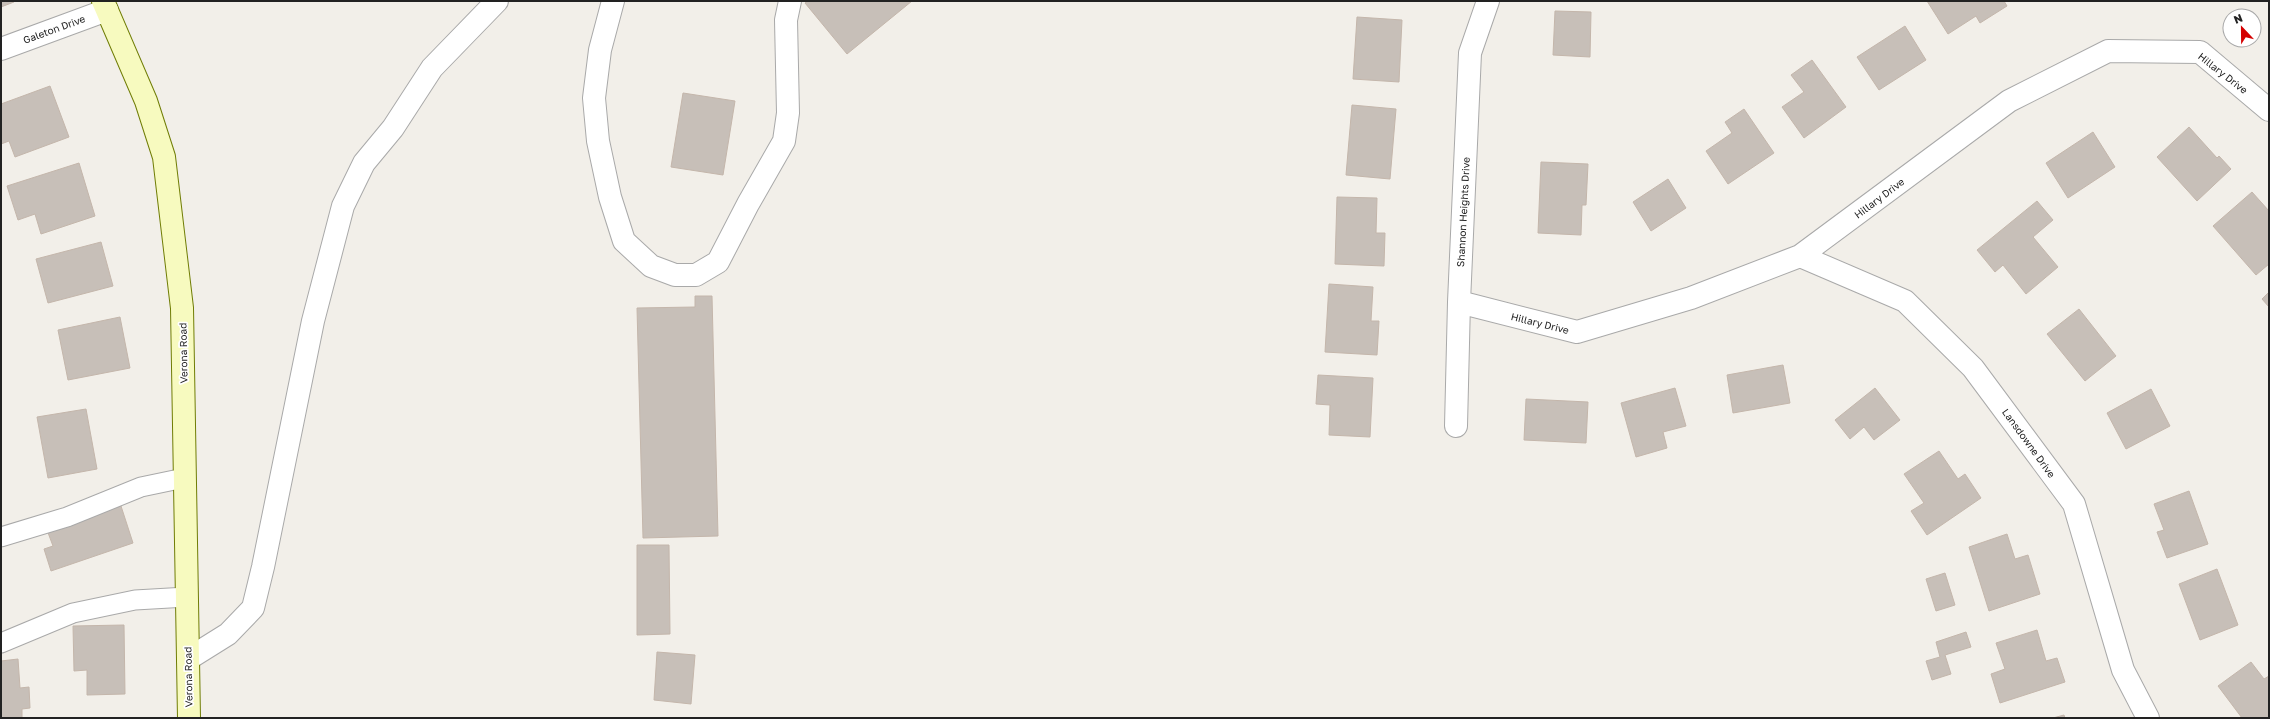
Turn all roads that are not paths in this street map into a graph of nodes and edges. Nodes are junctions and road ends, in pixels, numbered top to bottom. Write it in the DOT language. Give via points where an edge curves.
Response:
graph roads {
  1 [pos="497,1"];
  2 [pos="613,1"];
  3 [pos="790,1"];
  4 [pos="1488,1"];
  5 [pos="105,5"];
  6 [pos="1,49"];
  7 [pos="2269,110"];
  8 [pos="1800,256"];
  9 [pos="1459,302"];
  10 [pos="1456,426"];
  11 [pos="184,478"];
  12 [pos="1,537"];
  13 [pos="187,596"];
  14 [pos="1,643"];
  15 [pos="188,658"];
  16 [pos="189,718"];
  17 [pos="2148,718"];
  1 -- 15 [label="street" via="432,68 394,128 364,163 343,206 313,322 264,567 253,608 228,634"];
  2 -- 3 [label="street" via="600,50 594,98 598,141 610,197 624,241 651,266 675,275 696,275 718,262 784,141 788,113 786,20"];
  4 -- 9 [label="street, Shannon Heights Drive" via="1470,53"];
  5 -- 6 [label="street, Galeton Drive"];
  5 -- 11 [label="street, Verona Road" via="146,101 164,157 182,308"];
  7 -- 8 [label="street, Hillary Drive" via="2200,52 2108,51 2009,101"];
  8 -- 9 [label="street, Hillary Drive" via="1691,298 1577,332"];
  8 -- 17 [label="street, Lansdowne Drive" via="1905,301 1973,368 2074,504 2122,670"];
  9 -- 10 [label="street, Shannon Heights Drive"];
  11 -- 12 [label="lane" via="141,487 67,517"];
  11 -- 13 [label="street, Verona Road"];
  13 -- 14 [label="lane" via="135,600 73,613"];
  13 -- 15 [label="street, Verona Road"];
  15 -- 16 [label="street, Verona Road"];
}
